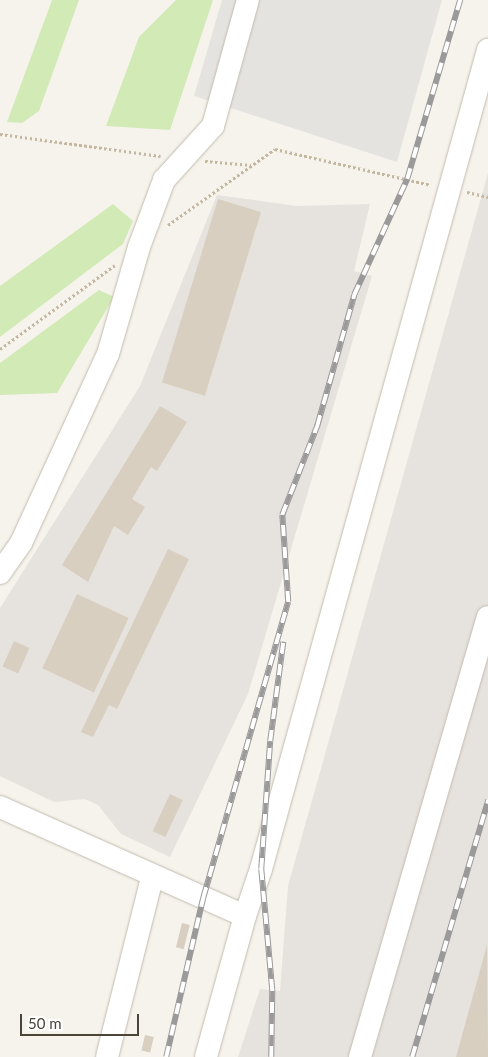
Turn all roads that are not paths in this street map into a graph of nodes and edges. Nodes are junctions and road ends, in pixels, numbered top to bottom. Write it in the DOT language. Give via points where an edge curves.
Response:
graph roads {
  1 [pos="248,0"];
  2 [pos="488,50"];
  3 [pos="482,95"];
  4 [pos="0,573"];
  5 [pos="488,617"];
  6 [pos="0,807"];
  7 [pos="152,878"];
  8 [pos="245,916"];
  9 [pos="107,1057"];
  10 [pos="206,1057"];
  11 [pos="360,1057"];
  1 -- 4 [label="street" via="213,126 164,180 139,247 108,354 21,543"];
  2 -- 3 [label="street"];
  3 -- 8 [label="street" via="447,189 262,869"];
  5 -- 11 [label="street"];
  6 -- 7 [label="street"];
  7 -- 8 [label="street"];
  7 -- 9 [label="street"];
  8 -- 10 [label="street"];
}
